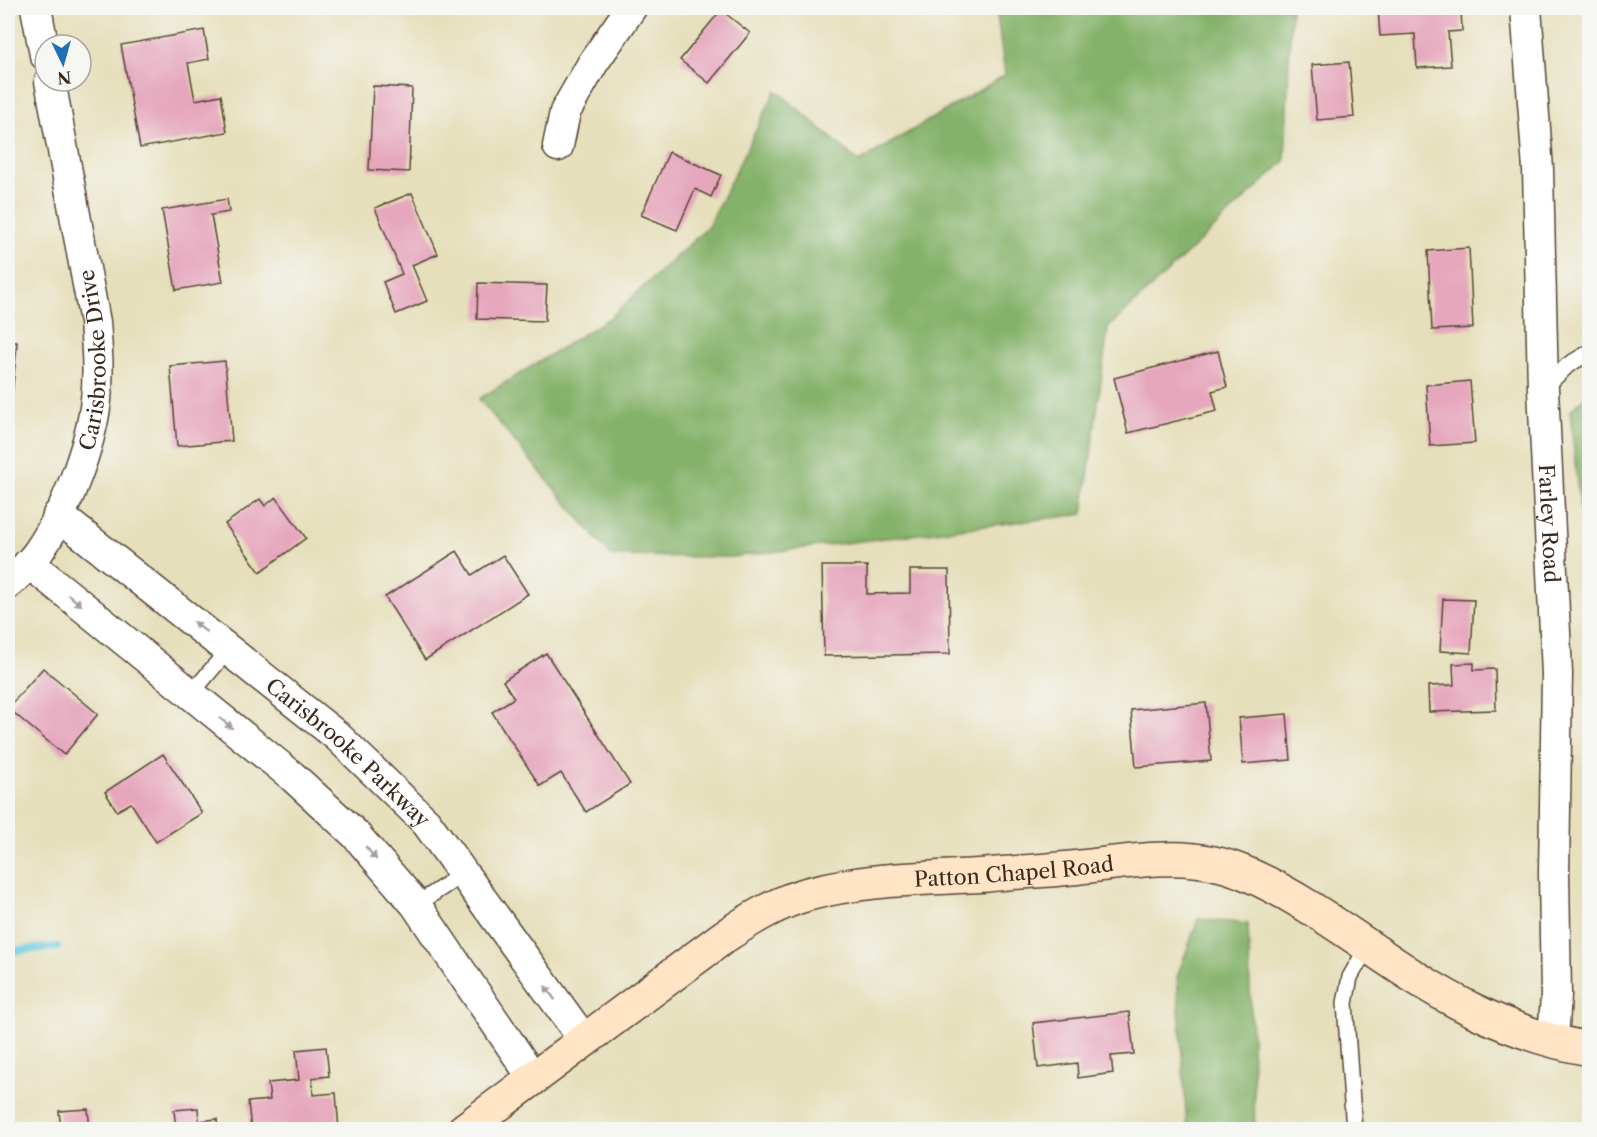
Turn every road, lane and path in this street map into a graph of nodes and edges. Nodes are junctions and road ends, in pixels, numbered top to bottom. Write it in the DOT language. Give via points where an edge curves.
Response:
graph roads {
  1 [pos="36,8"];
  2 [pos="631,8"];
  3 [pos="1526,8"];
  4 [pos="41,33"];
  5 [pos="52,93"];
  6 [pos="558,146"];
  7 [pos="1590,351"];
  8 [pos="1543,389"];
  9 [pos="58,515"];
  10 [pos="29,563"];
  11 [pos="8,584"];
  12 [pos="228,650"];
  13 [pos="191,694"];
  14 [pos="464,873"];
  15 [pos="416,905"];
  16 [pos="1368,946"];
  17 [pos="584,1040"];
  18 [pos="1553,1040"];
  19 [pos="1590,1049"];
  20 [pos="534,1078"];
  21 [pos="464,1130"];
  22 [pos="1354,1130"];
  1 -- 4 [label="street"];
  2 -- 6 [label="street" via="565,112"];
  3 -- 8 [label="street, Farley Road" via="1538,170"];
  5 -- 9 [label="street, Carisbrooke Drive" via="92,303 98,361 89,437"];
  7 -- 8 [label="lane"];
  8 -- 18 [label="street, Farley Road" via="1557,673"];
  9 -- 10 [label="street, Carisbrooke Drive"];
  12 -- 9 [label="street, Carisbrooke Parkway, one-way"];
  10 -- 11 [label="street, Carisbrooke Drive"];
  10 -- 13 [label="street, one-way"];
  12 -- 13 [label="lane"];
  12 -- 14 [label="street, Carisbrooke Parkway" via="337,736 426,822"];
  13 -- 15 [label="street, one-way" via="292,776 355,834"];
  14 -- 15 [label="lane"];
  17 -- 14 [label="street, Carisbrooke Parkway, one-way"];
  15 -- 20 [label="street"];
  16 -- 17 [label="street, Patton Chapel Road" via="1293,895 1242,871 1206,861 1133,860 858,883 806,894 759,914"];
  16 -- 18 [label="street, Patton Chapel Road" via="1471,1010"];
  16 -- 22 [label="lane" via="1350,977 1345,1003"];
  17 -- 20 [label="street, Patton Chapel Road"];
  18 -- 19 [label="street, Patton Chapel Road"];
  20 -- 21 [label="street, Patton Chapel Road"];
}
